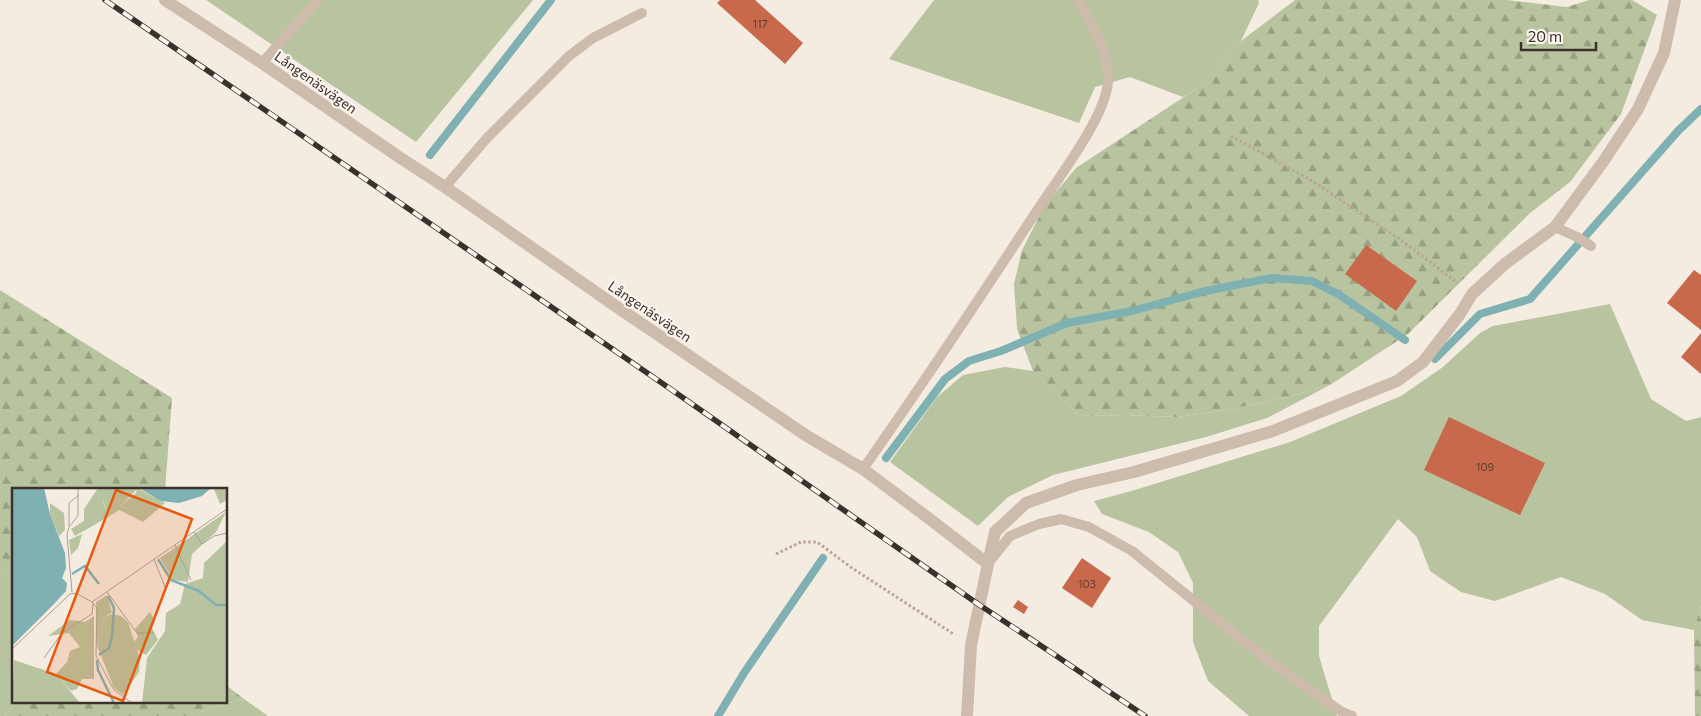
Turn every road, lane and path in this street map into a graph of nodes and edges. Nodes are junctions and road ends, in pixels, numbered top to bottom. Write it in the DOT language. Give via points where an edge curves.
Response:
graph roads {
  1 [pos="164,0"];
  2 [pos="318,0"];
  3 [pos="1078,0"];
  4 [pos="1675,0"];
  5 [pos="642,13"];
  6 [pos="262,63"];
  7 [pos="1232,136"];
  8 [pos="445,186"];
  9 [pos="1555,227"];
  10 [pos="1591,246"];
  11 [pos="1472,294"];
  12 [pos="863,469"];
  13 [pos="776,554"];
  14 [pos="988,564"];
  15 [pos="971,644"];
  16 [pos="967,716"];
  17 [pos="1352,716"];
  1 -- 6 [label="street, Långenäsvägen"];
  2 -- 6 [label="lane"];
  3 -- 12 [label="lane" via="1093,27 1106,62 1108,80 1097,117 938,361"];
  4 -- 9 [label="street" via="1664,53 1638,109"];
  5 -- 8 [label="lane" via="593,38 569,56 487,138"];
  6 -- 8 [label="street, Långenäsvägen"];
  7 -- 11 [label="path" via="1325,189 1398,238"];
  8 -- 12 [label="street, Långenäsvägen" via="625,313 807,436"];
  9 -- 10 [label="lane"];
  9 -- 11 [label="street" via="1506,263"];
  11 -- 14 [label="street" via="1423,362 1397,381 1273,431 1134,472 1077,485 1026,503 995,532"];
  12 -- 14 [label="street, Långenäsvägen"];
  13 -- 15 [label="path" via="801,542 817,542"];
  14 -- 15 [label="street"];
  14 -- 17 [label="lane" via="1010,536 1039,524 1061,520 1089,527 1132,551 1266,659"];
  15 -- 16 [label="street"];
}
